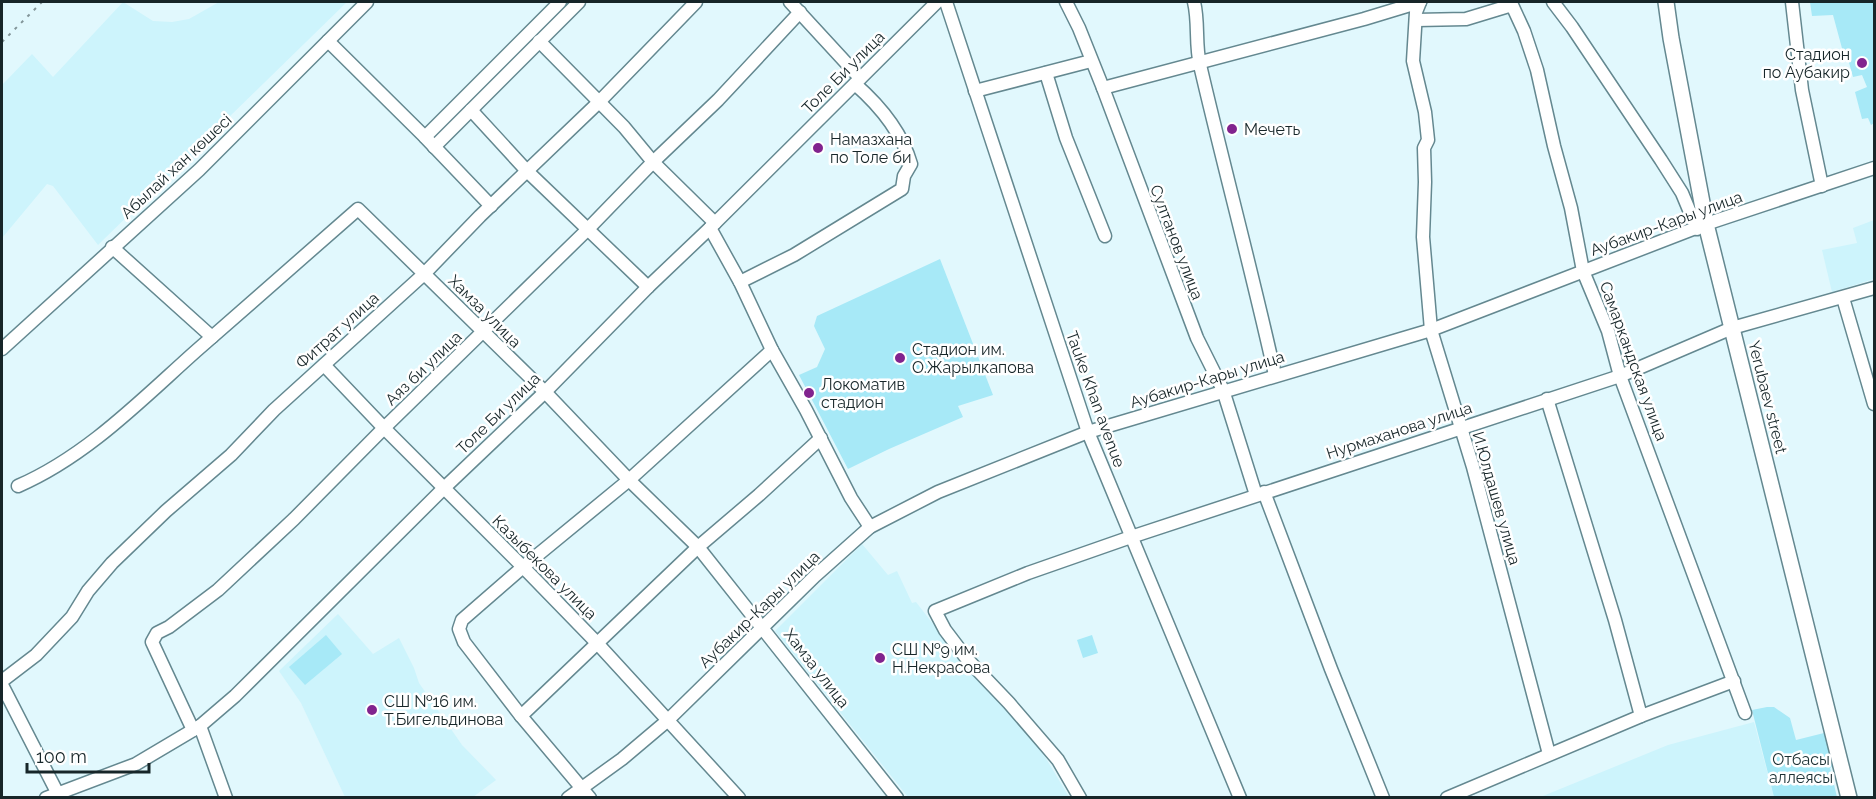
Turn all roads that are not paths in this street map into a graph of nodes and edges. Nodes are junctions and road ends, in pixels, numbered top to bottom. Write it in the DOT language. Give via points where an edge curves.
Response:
graph roads {
  1 [pos="367,2"];
  2 [pos="560,2"];
  3 [pos="579,2"];
  4 [pos="696,2"];
  5 [pos="790,2"];
  6 [pos="937,2"];
  7 [pos="946,2"];
  8 [pos="1066,2"];
  9 [pos="1194,2"];
  10 [pos="1420,2"];
  11 [pos="1553,2"];
  12 [pos="1666,2"];
  13 [pos="1792,2"];
  14 [pos="800,12"];
  15 [pos="1416,20"];
  16 [pos="328,41"];
  17 [pos="540,41"];
  18 [pos="1091,61"];
  19 [pos="1199,62"];
  20 [pos="1046,73"];
  21 [pos="858,81"];
  22 [pos="1103,88"];
  23 [pos="975,91"];
  24 [pos="599,102"];
  25 [pos="471,110"];
  26 [pos="430,142"];
  27 [pos="653,162"];
  28 [pos="1875,168"];
  29 [pos="527,171"];
  30 [pos="1822,186"];
  31 [pos="491,206"];
  32 [pos="713,225"];
  33 [pos="1702,226"];
  34 [pos="588,230"];
  35 [pos="1105,236"];
  36 [pos="112,247"];
  37 [pos="1583,271"];
  38 [pos="424,273"];
  39 [pos="740,282"];
  40 [pos="648,287"];
  41 [pos="1875,288"];
  42 [pos="1843,298"];
  43 [pos="1732,328"];
  44 [pos="1431,330"];
  45 [pos="484,332"];
  46 [pos="212,337"];
  47 [pos="2,349"];
  48 [pos="772,350"];
  49 [pos="324,365"];
  50 [pos="1275,375"];
  51 [pos="1620,376"];
  52 [pos="1223,390"];
  53 [pos="545,392"];
  54 [pos="1873,397"];
  55 [pos="1547,399"];
  56 [pos="1461,427"];
  57 [pos="384,428"];
  58 [pos="1088,432"];
  59 [pos="821,438"];
  60 [pos="629,480"];
  61 [pos="18,486"];
  62 [pos="443,489"];
  63 [pos="1260,493"];
  64 [pos="870,527"];
  65 [pos="1131,537"];
  66 [pos="698,547"];
  67 [pos="523,567"];
  68 [pos="764,628"];
  69 [pos="597,643"];
  70 [pos="1734,681"];
  71 [pos="2,683"];
  72 [pos="1745,713"];
  73 [pos="521,716"];
  74 [pos="1641,716"];
  75 [pos="667,721"];
  76 [pos="196,728"];
  77 [pos="1549,754"];
  78 [pos="581,787"];
  79 [pos="55,796"];
  80 [pos="226,798"];
  81 [pos="568,798"];
  82 [pos="590,798"];
  83 [pos="739,798"];
  84 [pos="897,798"];
  85 [pos="1080,798"];
  86 [pos="1240,798"];
  87 [pos="1383,798"];
  88 [pos="1446,798"];
  89 [pos="1848,798"];
  1 -- 16 [label="street, Абылай хан көшесі"];
  2 -- 26 [label="street"];
  3 -- 17 [label="street"];
  4 -- 24 [label="street, Фитрат улица"];
  5 -- 14 [label="street"];
  6 -- 21 [label="street, Толе Би улица"];
  7 -- 23 [label="street, Tauke Khan avenue"];
  8 -- 18 [label="street, Султанов улица"];
  9 -- 19 [label="street"];
  10 -- 15 [label="street, И.Юлдашев улица"];
  10 -- 19 [label="street"];
  11 -- 33 [label="street" via="1662,160"];
  12 -- 33 [label="main road, Yerubaev street"];
  13 -- 30 [label="street" via="1802,90"];
  14 -- 21 [label="street"];
  14 -- 27 [label="street, Аяз би улица" via="718,100"];
  15 -- 37 [label="street, Самаркандская улица" via="1466,19 1512,5 1543,88"];
  15 -- 44 [label="street, И.Юлдашев улица" via="1413,61 1428,140 1424,148 1423,237"];
  16 -- 26 [label="street"];
  16 -- 36 [label="street, Абылай хан көшесі" via="199,170"];
  17 -- 24 [label="street"];
  17 -- 25 [label="street"];
  18 -- 20 [label="street"];
  18 -- 22 [label="street, Султанов улица"];
  19 -- 22 [label="street"];
  19 -- 50 [label="street"];
  20 -- 23 [label="street"];
  20 -- 35 [label="street" via="1066,138"];
  21 -- 32 [label="street, Толе Би улица"];
  21 -- 39 [label="street" via="907,150 911,164 902,189 794,255"];
  22 -- 52 [label="street, Султанов улица" via="1197,338"];
  23 -- 58 [label="street, Tauke Khan avenue"];
  24 -- 27 [label="street"];
  24 -- 29 [label="street, Фитрат улица"];
  25 -- 26 [label="street"];
  25 -- 29 [label="street"];
  26 -- 31 [label="street"];
  27 -- 32 [label="street"];
  27 -- 34 [label="street, Аяз би улица"];
  28 -- 30 [label="street, Аубакир-Кары улица"];
  29 -- 31 [label="street, Фитрат улица"];
  29 -- 34 [label="street"];
  30 -- 33 [label="street, Аубакир-Кары улица"];
  31 -- 38 [label="street, Фитрат улица"];
  32 -- 39 [label="street"];
  32 -- 40 [label="street, Толе Би улица"];
  33 -- 37 [label="street, Аубакир-Кары улица"];
  33 -- 43 [label="main road, Yerubaev street"];
  34 -- 40 [label="street"];
  34 -- 45 [label="street, Аяз би улица"];
  36 -- 46 [label="street"];
  36 -- 47 [label="street, Абылай хан көшесі"];
  37 -- 44 [label="street, Аубакир-Кары улица"];
  37 -- 51 [label="street, Самаркандская улица" via="1608,331"];
  38 -- 45 [label="street, Хамза улица"];
  38 -- 46 [label="street, Хамза улица" via="358,209"];
  38 -- 49 [label="street, Фитрат улица"];
  39 -- 48 [label="street"];
  40 -- 53 [label="street, Толе Би улица"];
  41 -- 42 [label="street, Нурмаханова улица"];
  42 -- 43 [label="street, Нурмаханова улица"];
  42 -- 54 [label="street"];
  43 -- 51 [label="street, Нурмаханова улица"];
  43 -- 89 [label="main road, Yerubaev street"];
  44 -- 50 [label="street, Аубакир-Кары улица"];
  44 -- 56 [label="street, И.Юлдашев улица"];
  45 -- 53 [label="street, Хамза улица"];
  45 -- 57 [label="street, Аяз би улица"];
  46 -- 61 [label="street, Хамза улица" via="123,417 68,460"];
  48 -- 59 [label="street"];
  48 -- 60 [label="street"];
  49 -- 57 [label="street, Казыбекова улица"];
  49 -- 71 [label="street, Фитрат улица" via="127,548 88,591 72,617"];
  50 -- 52 [label="street, Аубакир-Кары улица"];
  51 -- 55 [label="street, Нурмаханова улица"];
  51 -- 70 [label="street, Самаркандская улица"];
  52 -- 58 [label="street, Аубакир-Кары улица"];
  52 -- 63 [label="street, Султанов улица"];
  53 -- 60 [label="street, Хамза улица"];
  53 -- 62 [label="street, Толе Би улица"];
  55 -- 56 [label="street, Нурмаханова улица"];
  55 -- 74 [label="street"];
  56 -- 63 [label="street, Нурмаханова улица"];
  56 -- 77 [label="street, И.Юлдашев улица"];
  57 -- 62 [label="street, Казыбекова улица"];
  57 -- 76 [label="street, Аяз би улица" via="218,590 157,633 152,642"];
  58 -- 64 [label="street, Аубакир-Кары улица" via="938,492"];
  58 -- 65 [label="street, Tauke Khan avenue"];
  59 -- 64 [label="street"];
  59 -- 66 [label="street"];
  60 -- 66 [label="street, Хамза улица"];
  60 -- 67 [label="street"];
  62 -- 67 [label="street, Казыбекова улица"];
  62 -- 76 [label="street, Толе Би улица" via="235,696"];
  63 -- 65 [label="street, Нурмаханова улица"];
  63 -- 87 [label="street, Султанов улица"];
  64 -- 68 [label="street, Аубакир-Кары улица"];
  65 -- 85 [label="street, Нурмаханова улица" via="935,611 967,659 1058,760"];
  65 -- 86 [label="street, Tauke Khan avenue"];
  66 -- 68 [label="street, Хамза улица"];
  66 -- 69 [label="street"];
  67 -- 69 [label="street, Казыбекова улица"];
  67 -- 73 [label="street" via="462,620 459,629 464,642"];
  68 -- 75 [label="street, Аубакир-Кары улица"];
  68 -- 84 [label="street, Хамза улица"];
  69 -- 73 [label="street"];
  69 -- 75 [label="street, Казыбекова улица"];
  70 -- 72 [label="street, Самаркандская улица"];
  70 -- 74 [label="street"];
  71 -- 79 [label="street"];
  73 -- 78 [label="street"];
  74 -- 77 [label="street"];
  75 -- 78 [label="street, Аубакир-Кары улица"];
  75 -- 83 [label="street, Казыбекова улица"];
  76 -- 79 [label="street, Толе Би улица" via="135,764"];
  76 -- 80 [label="street"];
  77 -- 88 [label="street"];
  78 -- 81 [label="street, Аубакир-Кары улица"];
  78 -- 82 [label="street"];
}
